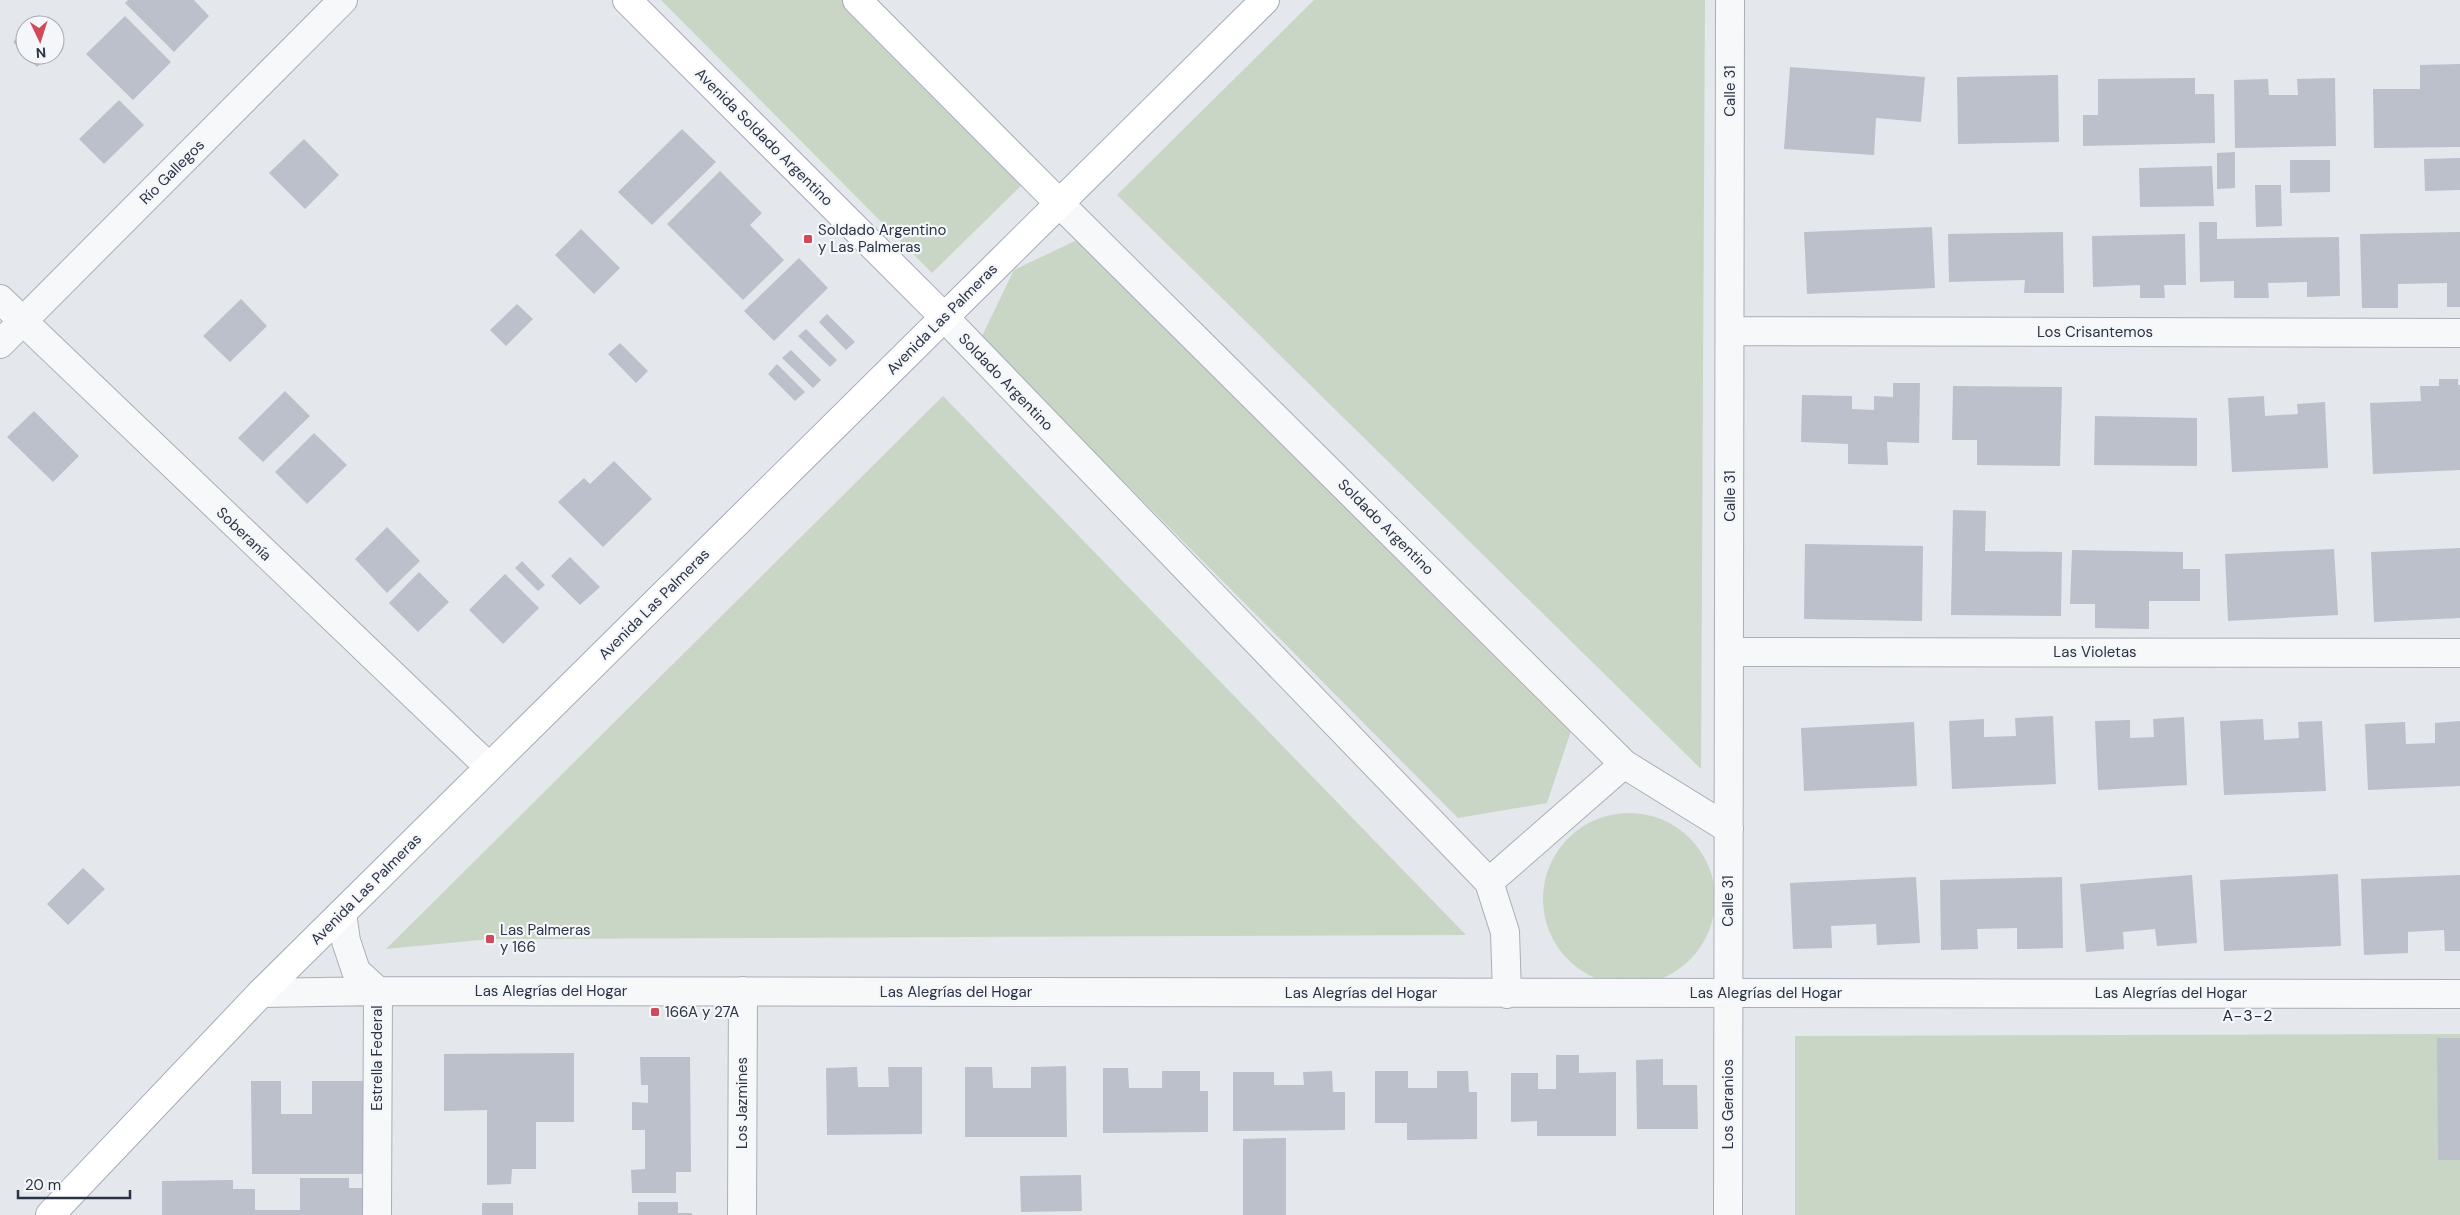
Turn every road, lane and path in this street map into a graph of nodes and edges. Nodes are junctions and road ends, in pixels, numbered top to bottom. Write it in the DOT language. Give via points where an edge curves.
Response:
graph roads {
  1 [pos="344,0"];
  2 [pos="627,0"];
  3 [pos="857,0"];
  4 [pos="1265,0"];
  5 [pos="1730,0"];
  6 [pos="1060,203"];
  7 [pos="0,299"];
  8 [pos="944,317"];
  9 [pos="22,322"];
  10 [pos="1730,332"];
  11 [pos="2460,333"];
  12 [pos="0,344"];
  13 [pos="1729,652"];
  14 [pos="2460,653"];
  15 [pos="1624,764"];
  16 [pos="489,767"];
  17 [pos="1729,829"];
  18 [pos="1489,882"];
  19 [pos="342,913"];
  20 [pos="378,991"];
  21 [pos="743,991"];
  22 [pos="261,993"];
  23 [pos="1728,993"];
  24 [pos="1507,994"];
  25 [pos="2460,994"];
  26 [pos="50,1215"];
  27 [pos="377,1215"];
  28 [pos="742,1215"];
  29 [pos="1728,1215"];
  1 -- 9 [label="street, Río Gallegos"];
  2 -- 8 [label="main road, Avenida Soldado Argentino"];
  3 -- 6 [label="main road"];
  4 -- 6 [label="main road, Avenida Las Palmeras"];
  5 -- 10 [label="street, Calle 31"];
  6 -- 8 [label="main road, Avenida Las Palmeras"];
  6 -- 15 [label="street, Soldado Argentino"];
  7 -- 9 [label="street, Soberanía"];
  8 -- 16 [label="main road, Avenida Las Palmeras"];
  8 -- 18 [label="street, Soldado Argentino"];
  9 -- 12 [label="street, Río Gallegos"];
  9 -- 16 [label="street, Soberanía"];
  10 -- 11 [label="street, Los Crisantemos"];
  10 -- 13 [label="street, Calle 31"];
  13 -- 14 [label="street, Las Violetas"];
  13 -- 17 [label="street, Calle 31"];
  15 -- 17 [label="street, Soldado Argentino"];
  15 -- 18 [label="street"];
  16 -- 19 [label="main road, Avenida Las Palmeras"];
  17 -- 23 [label="street, Calle 31"];
  18 -- 24 [label="street, Soldado Argentino" via="1505,932"];
  19 -- 20 [label="street, Estrella Federal" via="346,941 356,970"];
  19 -- 22 [label="main road, Avenida Las Palmeras"];
  20 -- 21 [label="street, Las Alegrías del Hogar"];
  20 -- 22 [label="street, Las Alegrías del Hogar"];
  20 -- 27 [label="street, Estrella Federal"];
  21 -- 24 [label="street, Las Alegrías del Hogar"];
  21 -- 28 [label="street, Los Jazmines"];
  22 -- 26 [label="main road, Avenida Las Palmeras"];
  23 -- 24 [label="street, Las Alegrías del Hogar"];
  23 -- 25 [label="street, Las Alegrías del Hogar"];
  23 -- 29 [label="street, Los Geranios"];
}
